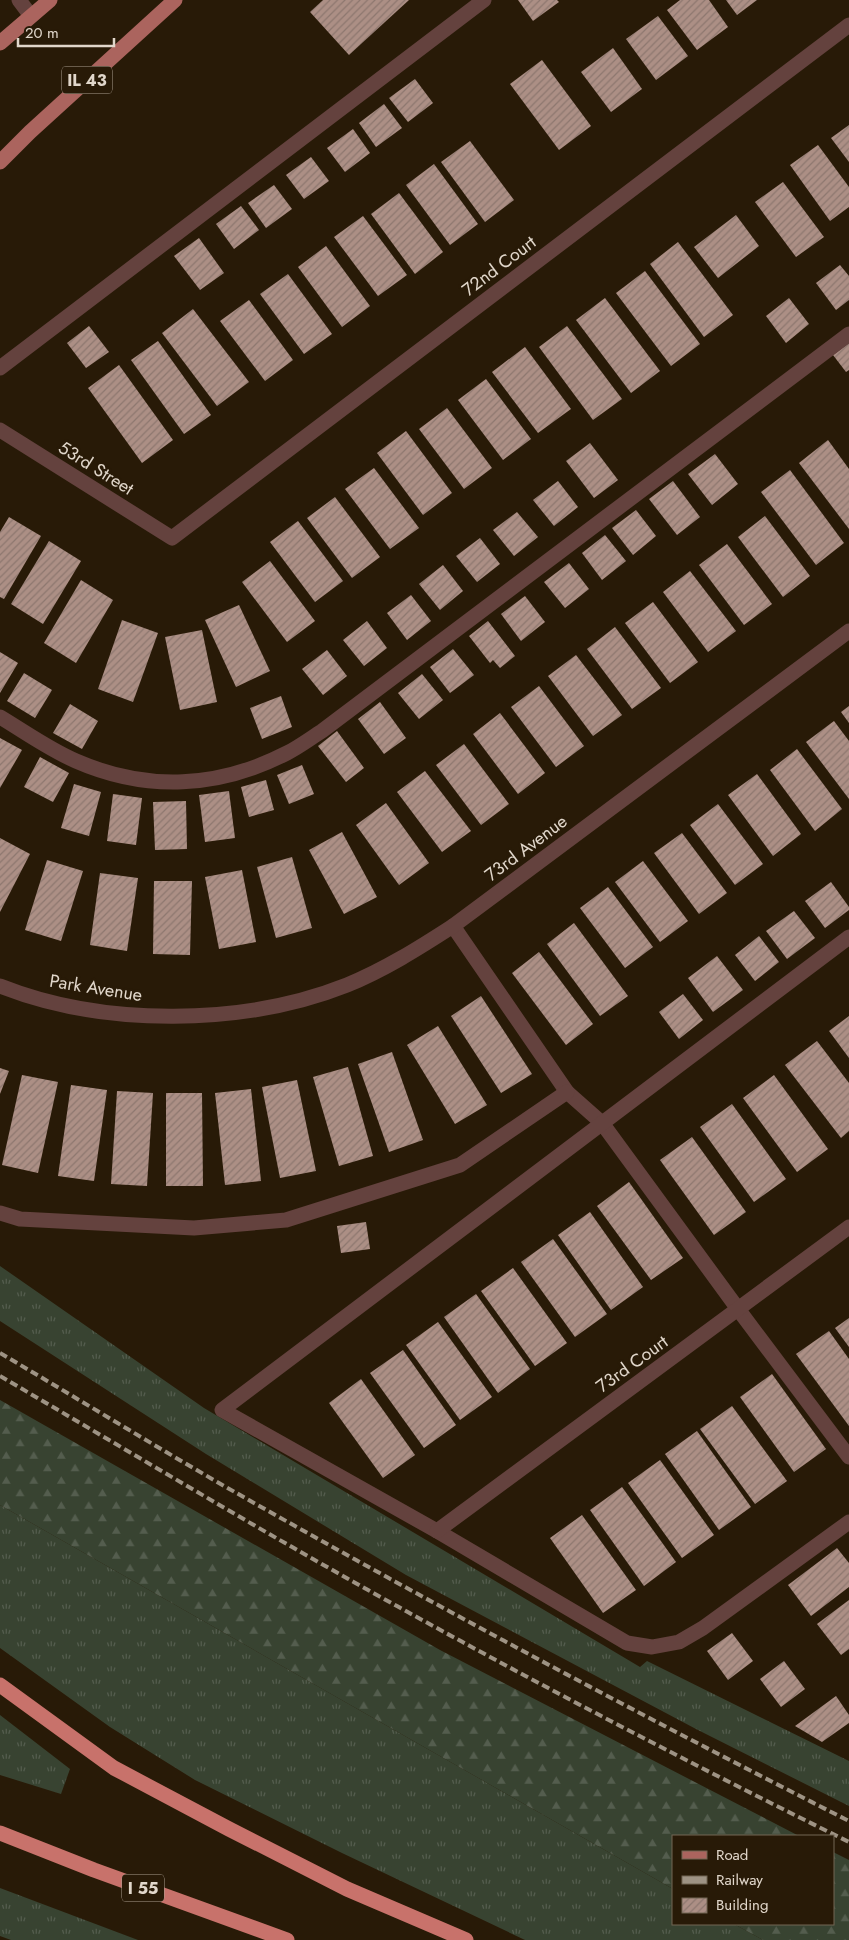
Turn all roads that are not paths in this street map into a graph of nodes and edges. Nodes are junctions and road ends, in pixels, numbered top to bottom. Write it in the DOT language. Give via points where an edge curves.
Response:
graph roads {
  1 [pos="19,0"];
  2 [pos="50,0"];
  3 [pos="175,0"];
  4 [pos="484,0"];
  5 [pos="31,16"];
  6 [pos="849,25"];
  7 [pos="0,43"];
  8 [pos="0,162"];
  9 [pos="849,334"];
  10 [pos="0,368"];
  11 [pos="0,430"];
  12 [pos="172,538"];
  13 [pos="849,631"];
  14 [pos="0,717"];
  15 [pos="453,926"];
  16 [pos="849,937"];
  17 [pos="0,986"];
  18 [pos="189,1015"];
  19 [pos="567,1092"];
  20 [pos="602,1123"];
  21 [pos="0,1213"];
  22 [pos="849,1227"];
  23 [pos="738,1309"];
  24 [pos="849,1457"];
  25 [pos="849,1522"];
  26 [pos="437,1531"];
  27 [pos="0,1685"];
  28 [pos="0,1833"];
  29 [pos="287,1940"];
  30 [pos="466,1940"];
  1 -- 5 [label="street"];
  2 -- 5 [label="main road"];
  3 -- 8 [label="main road, IL 43"];
  4 -- 10 [label="street"];
  5 -- 7 [label="main road"];
  6 -- 12 [label="street, 72nd Court"];
  9 -- 14 [label="street" via="322,731 287,753 216,779 150,782 112,775 76,761"];
  11 -- 12 [label="street, 53rd Street"];
  13 -- 15 [label="street, 73rd Avenue"];
  15 -- 18 [label="street, 73rd Avenue" via="401,959 347,985 298,1001 248,1012"];
  15 -- 19 [label="street"];
  16 -- 20 [label="street"];
  17 -- 18 [label="street, Park Avenue" via="80,1009 126,1016"];
  19 -- 20 [label="street"];
  19 -- 21 [label="street" via="460,1165 286,1220 194,1228 20,1219"];
  20 -- 23 [label="street"];
  20 -- 26 [label="street" via="222,1410"];
  22 -- 23 [label="street, 73rd Court"];
  23 -- 24 [label="street"];
  23 -- 26 [label="street, 73rd Court"];
  25 -- 26 [label="street" via="703,1628 679,1642 652,1647 627,1642"];
  27 -- 30 [label="highway" via="114,1768 347,1889"];
  28 -- 29 [label="highway, I 55"];
}
